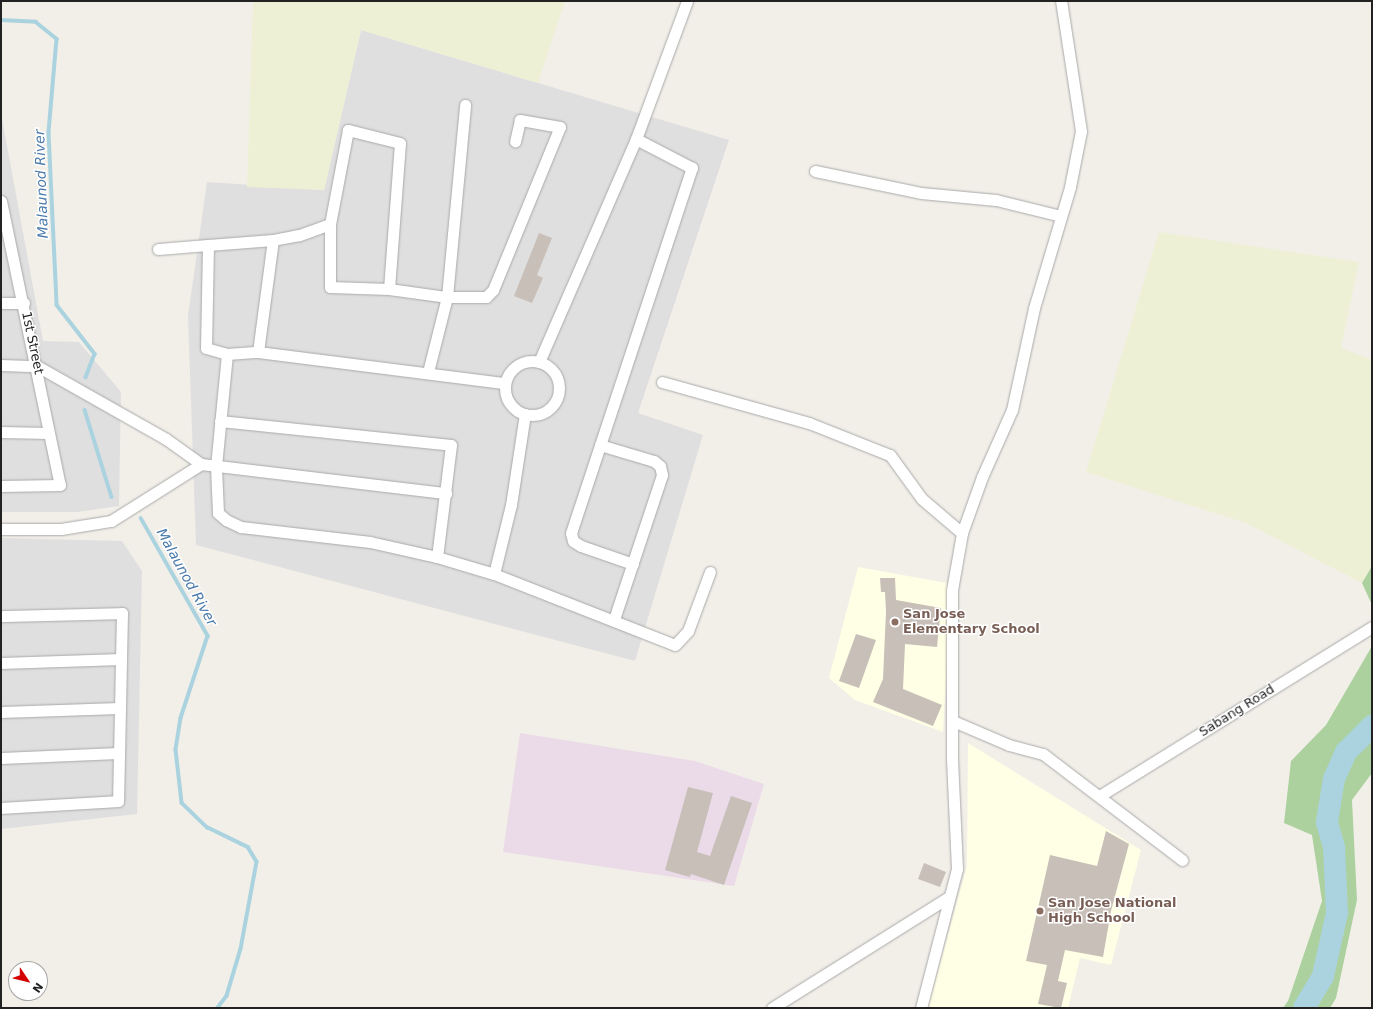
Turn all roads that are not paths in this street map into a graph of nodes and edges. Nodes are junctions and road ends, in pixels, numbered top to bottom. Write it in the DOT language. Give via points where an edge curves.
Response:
graph roads {
  1 [pos="687,1"];
  2 [pos="1061,1"];
  3 [pos="464,104"];
  4 [pos="636,139"];
  5 [pos="515,141"];
  6 [pos="815,171"];
  7 [pos="1,201"];
  8 [pos="1062,216"];
  9 [pos="330,224"];
  10 [pos="273,240"];
  11 [pos="208,245"];
  12 [pos="158,249"];
  13 [pos="1,250"];
  14 [pos="13,250"];
  15 [pos="389,289"];
  16 [pos="446,297"];
  17 [pos="1,303"];
  18 [pos="24,303"];
  19 [pos="258,352"];
  20 [pos="227,354"];
  21 [pos="539,362"];
  22 [pos="1,365"];
  23 [pos="38,366"];
  24 [pos="428,372"];
  25 [pos="662,382"];
  26 [pos="505,383"];
  27 [pos="525,414"];
  28 [pos="220,421"];
  29 [pos="1,432"];
  30 [pos="48,433"];
  31 [pos="600,445"];
  32 [pos="201,464"];
  33 [pos="216,467"];
  34 [pos="1,486"];
  35 [pos="446,493"];
  36 [pos="1,529"];
  37 [pos="962,533"];
  38 [pos="437,557"];
  39 [pos="633,564"];
  40 [pos="710,572"];
  41 [pos="494,574"];
  42 [pos="1,616"];
  43 [pos="614,619"];
  44 [pos="1372,626"];
  45 [pos="120,659"];
  46 [pos="1,663"];
  47 [pos="119,708"];
  48 [pos="1,712"];
  49 [pos="953,721"];
  50 [pos="118,753"];
  51 [pos="1,758"];
  52 [pos="1101,795"];
  53 [pos="1,808"];
  54 [pos="1182,860"];
  55 [pos="949,897"];
  56 [pos="772,1008"];
  57 [pos="921,1008"];
  1 -- 4 [label="street"];
  2 -- 8 [label="street" via="1081,131"];
  3 -- 16 [label="street"];
  4 -- 21 [label="street"];
  4 -- 31 [label="street" via="692,168"];
  5 -- 16 [label="street" via="520,120 560,127 493,290 486,297"];
  6 -- 8 [label="street" via="921,193 996,200"];
  7 -- 14 [label="street, 1st Street"];
  8 -- 37 [label="street" via="1034,308 1012,410 982,477"];
  9 -- 10 [label="street" via="299,236"];
  9 -- 15 [label="street" via="330,287"];
  9 -- 15 [label="street" via="348,130 400,143"];
  10 -- 11 [label="street"];
  10 -- 19 [label="street"];
  11 -- 12 [label="street"];
  11 -- 20 [label="street" via="206,348"];
  13 -- 14 [label="street"];
  14 -- 18 [label="street, 1st Street"];
  15 -- 16 [label="street"];
  16 -- 24 [label="street"];
  17 -- 18 [label="street"];
  18 -- 23 [label="street, 1st Street"];
  19 -- 20 [label="street"];
  19 -- 24 [label="street"];
  20 -- 28 [label="street"];
  21 -- 26 [label="street" via="522,363 514,367"];
  21 -- 27 [label="street" via="554,373 557,395 543,412"];
  22 -- 23 [label="street"];
  23 -- 30 [label="street, 1st Street"];
  23 -- 32 [label="street" via="138,422"];
  24 -- 26 [label="street"];
  25 -- 37 [label="street" via="809,423 890,455 922,499"];
  26 -- 27 [label="street" via="509,402"];
  27 -- 41 [label="street" via="511,505"];
  28 -- 33 [label="street"];
  28 -- 35 [label="street" via="451,445"];
  29 -- 30 [label="street"];
  30 -- 34 [label="street, 1st Street" via="60,486"];
  31 -- 39 [label="street" via="571,533 573,541"];
  31 -- 39 [label="street" via="660,466 662,475"];
  32 -- 33 [label="street"];
  32 -- 36 [label="street" via="111,521 61,529"];
  33 -- 35 [label="street"];
  33 -- 38 [label="street" via="218,513 241,527 370,542"];
  35 -- 38 [label="street"];
  37 -- 49 [label="street" via="952,590"];
  38 -- 41 [label="street"];
  39 -- 43 [label="street"];
  40 -- 43 [label="street" via="688,631 675,645"];
  41 -- 43 [label="street"];
  42 -- 45 [label="street" via="122,613"];
  44 -- 52 [label="street, Sabang Road"];
  45 -- 46 [label="street"];
  45 -- 47 [label="street"];
  47 -- 48 [label="street"];
  47 -- 50 [label="street"];
  49 -- 52 [label="street" via="1009,745 1044,754"];
  49 -- 55 [label="street" via="957,869"];
  50 -- 51 [label="street"];
  50 -- 53 [label="street" via="118,801"];
  52 -- 54 [label="street"];
  55 -- 56 [label="street"];
  55 -- 57 [label="street"];
}
